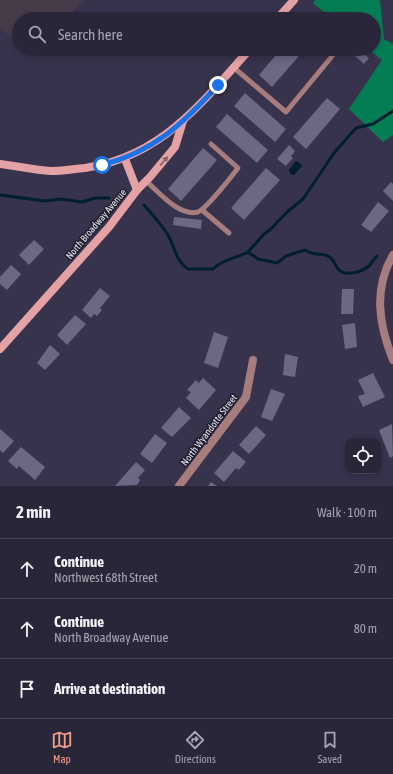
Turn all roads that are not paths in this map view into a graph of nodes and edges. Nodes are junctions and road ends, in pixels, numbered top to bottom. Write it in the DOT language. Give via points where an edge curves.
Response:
graph roads {
  1 [pos="294,0"];
  2 [pos="283,12"];
  3 [pos="244,56"];
  4 [pos="332,56"];
  5 [pos="234,67"];
  6 [pos="183,121"];
  7 [pos="211,144"];
  8 [pos="125,159"];
  9 [pos="0,164"];
  10 [pos="146,181"];
  11 [pos="137,190"];
  12 [pos="202,210"];
  13 [pos="229,233"];
  14 [pos="393,255"];
  15 [pos="0,349"];
  16 [pos="253,360"];
  17 [pos="393,360"];
  18 [pos="179,486"];
  1 -- 2 [label="street"];
  3 -- 5 [label="street"];
  4 -- 5 [label="lane" via="286,112"];
  5 -- 6 [label="street"];
  6 -- 8 [label="street" via="152,145"];
  10 -- 6 [label="street, one-way" via="175,147"];
  7 -- 12 [label="lane" via="238,168"];
  8 -- 9 [label="street" via="90,168 52,171"];
  8 -- 11 [label="street, North Broadway Avenue"];
  10 -- 11 [label="street"];
  10 -- 12 [label="lane" via="179,208 191,213"];
  11 -- 15 [label="street, North Broadway Avenue" via="109,227"];
  12 -- 13 [label="lane"];
  14 -- 17 [label="street" via="382,283 380,312 386,342"];
  16 -- 18 [label="street, North Wyandotte Street" via="246,397"];
}
